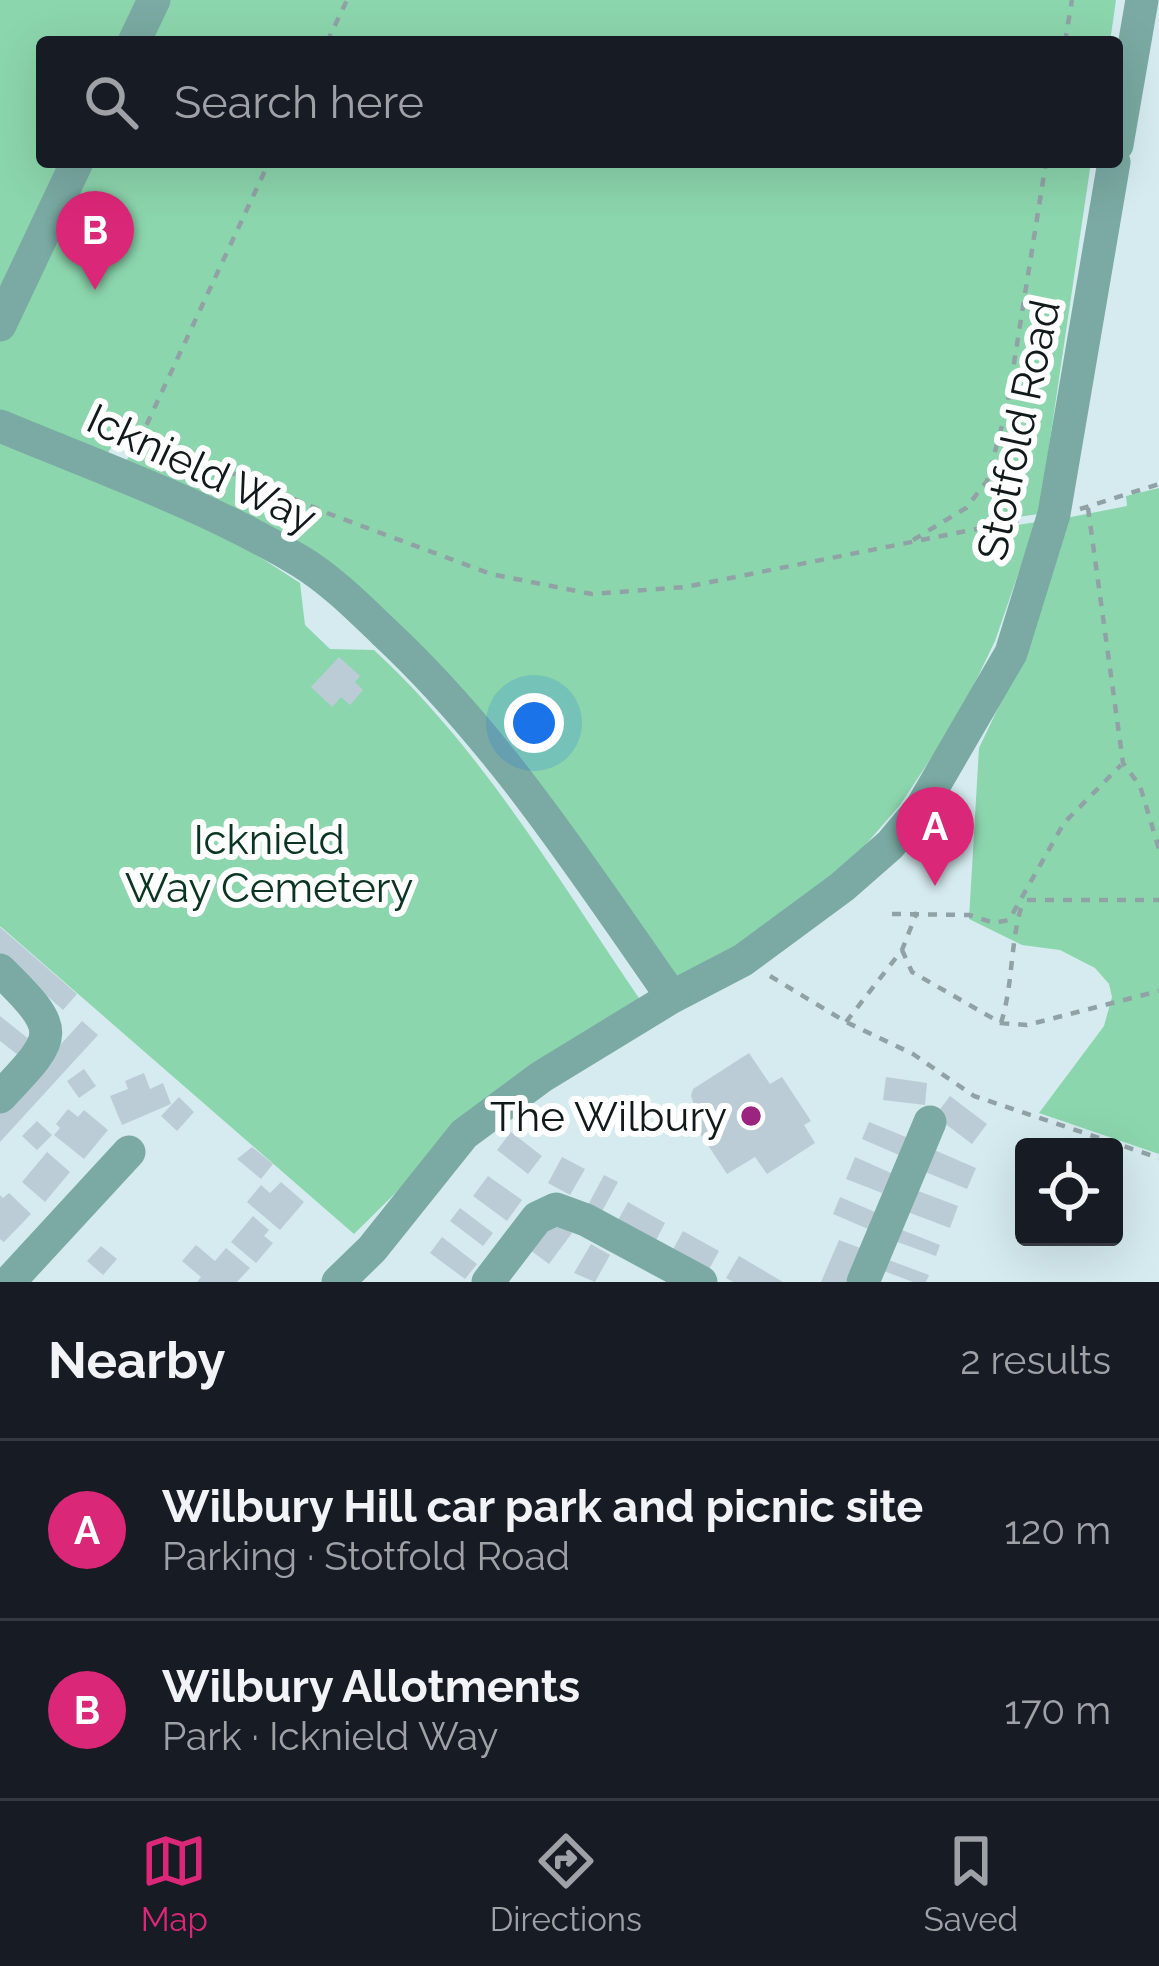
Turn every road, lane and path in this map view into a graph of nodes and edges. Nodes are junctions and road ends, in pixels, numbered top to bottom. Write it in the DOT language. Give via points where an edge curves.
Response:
graph roads {
  1 [pos="154,0"];
  2 [pos="347,0"];
  3 [pos="1072,0"];
  4 [pos="1142,0"];
  5 [pos="137,36"];
  6 [pos="330,36"];
  7 [pos="1067,36"];
  8 [pos="1123,111"];
  9 [pos="74,168"];
  10 [pos="266,168"];
  11 [pos="1045,168"];
  12 [pos="1113,168"];
  13 [pos="0,326"];
  14 [pos="0,426"];
  15 [pos="139,441"];
  16 [pos="107,471"];
  17 [pos="1159,484"];
  18 [pos="1071,511"];
  19 [pos="906,543"];
  20 [pos="1123,763"];
  21 [pos="1159,849"];
  22 [pos="1024,900"];
  23 [pos="1159,900"];
  24 [pos="917,912"];
  25 [pos="892,914"];
  26 [pos="902,950"];
  27 [pos="743,960"];
  28 [pos="0,970"];
  29 [pos="1159,992"];
  30 [pos="672,997"];
  31 [pos="846,1022"];
  32 [pos="1000,1023"];
  33 [pos="0,1097"];
  34 [pos="929,1122"];
  35 [pos="129,1152"];
  36 [pos="1159,1158"];
  37 [pos="9,1282"];
  38 [pos="338,1282"];
  39 [pos="488,1282"];
  40 [pos="701,1282"];
  41 [pos="863,1282"];
  1 -- 5 [label="street"];
  2 -- 6 [label="path"];
  3 -- 7 [label="path"];
  4 -- 8 [label="street"];
  9 -- 13 [label="street"];
  10 -- 15 [label="path"];
  11 -- 19 [label="path" via="987,481 966,508"];
  12 -- 18 [label="street, Stotfold Road"];
  14 -- 16 [label="street, Icknield Way"];
  15 -- 16 [label="path"];
  15 -- 19 [label="path" via="491,574 592,594 685,587"];
  16 -- 30 [label="street, Icknield Way" via="304,563 378,626 441,685 533,800"];
  17 -- 18 [label="path"];
  18 -- 19 [label="path"];
  18 -- 20 [label="path" via="1098,592"];
  18 -- 27 [label="street, Stotfold Road" via="1011,653 921,808 842,886"];
  20 -- 21 [label="path" via="1140,786"];
  20 -- 22 [label="path" via="1064,823"];
  22 -- 23 [label="path"];
  22 -- 24 [label="path" via="1009,920 994,922"];
  22 -- 32 [label="path"];
  24 -- 25 [label="path"];
  24 -- 26 [label="path"];
  26 -- 31 [label="path"];
  26 -- 32 [label="path" via="912,972"];
  27 -- 30 [label="street, Stotfold Road"];
  27 -- 31 [label="path"];
  28 -- 33 [label="street" via="48,1029 32,1063"];
  29 -- 32 [label="path" via="1027,1024"];
  30 -- 38 [label="street, Stotfold Road" via="464,1134"];
  31 -- 36 [label="path" via="974,1096"];
  34 -- 41 [label="street"];
  35 -- 37 [label="street"];
  39 -- 40 [label="street" via="537,1218 556,1209"];
}
